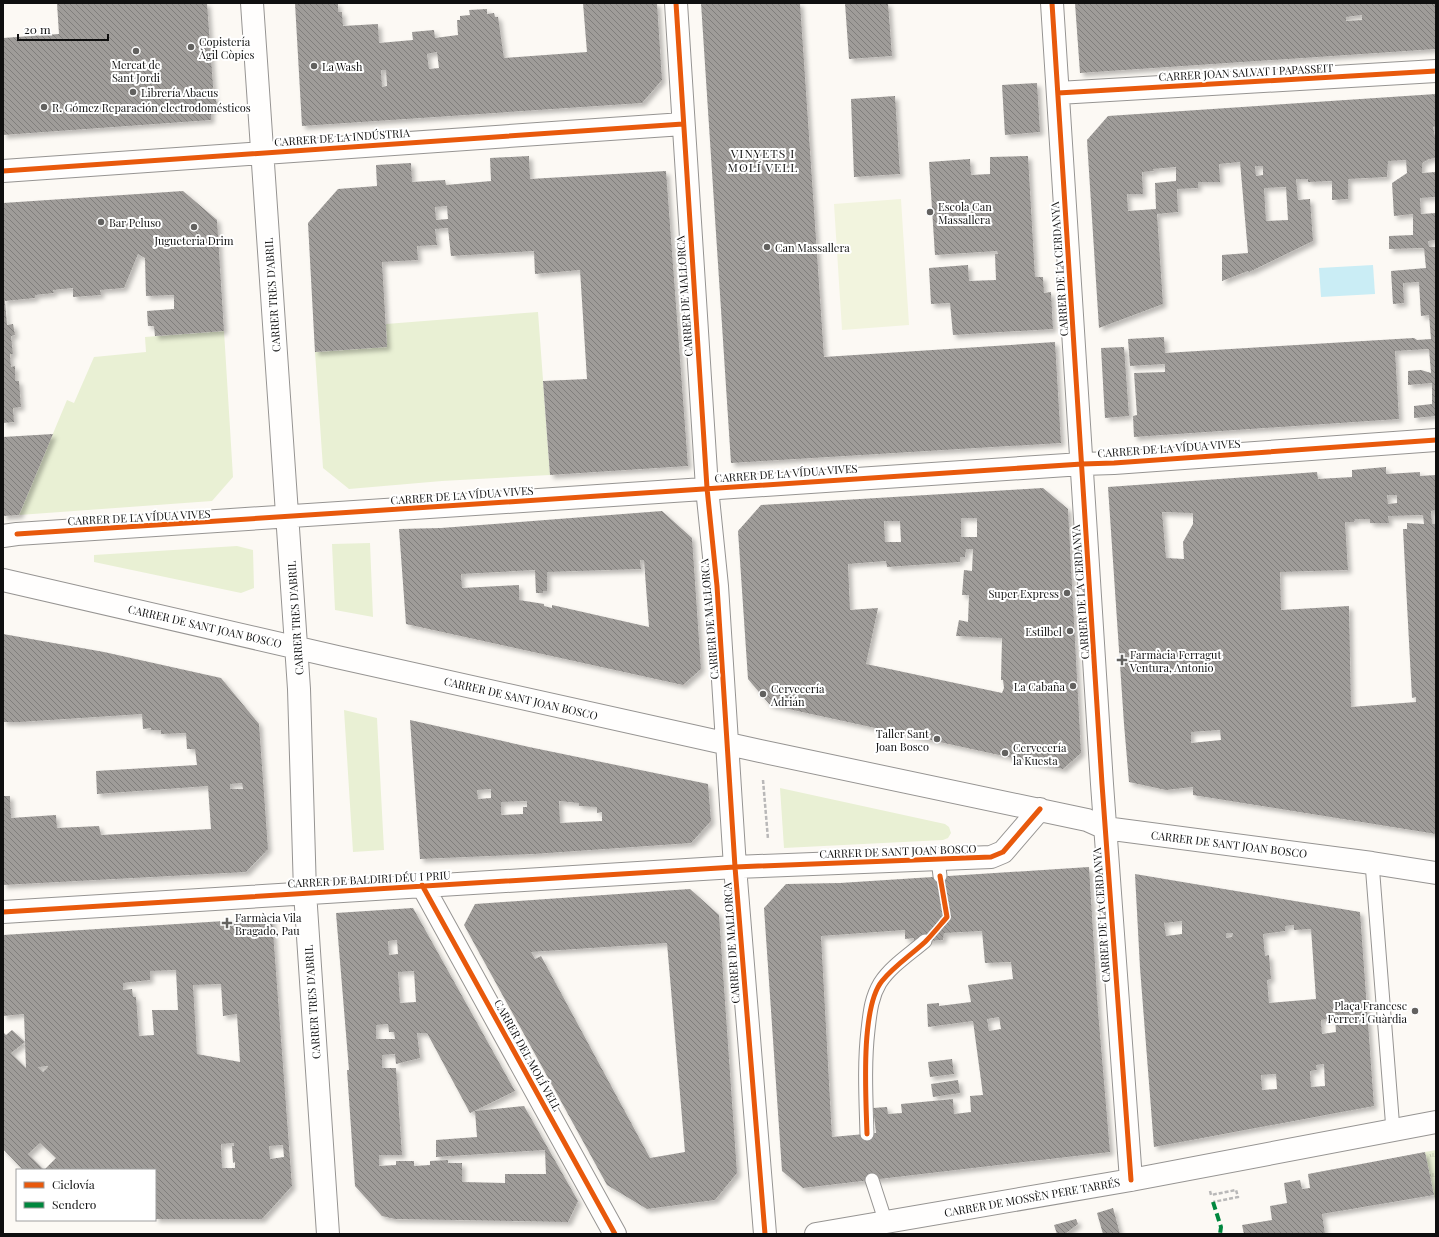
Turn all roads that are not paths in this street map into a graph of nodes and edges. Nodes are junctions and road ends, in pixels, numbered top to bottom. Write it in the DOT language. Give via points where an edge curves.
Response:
graph roads {
  1 [pos="252,3"];
  2 [pos="676,3"];
  3 [pos="1052,3"];
  4 [pos="1436,70"];
  5 [pos="1058,93"];
  6 [pos="683,124"];
  7 [pos="262,152"];
  8 [pos="3,171"];
  9 [pos="1436,440"];
  10 [pos="1082,464"];
  11 [pos="707,488"];
  12 [pos="288,518"];
  13 [pos="10,535"];
  14 [pos="3,580"];
  15 [pos="296,648"];
  16 [pos="728,744"];
  17 [pos="1040,809"];
  18 [pos="1105,828"];
  19 [pos="1372,863"];
  20 [pos="735,867"];
  21 [pos="1436,873"];
  22 [pos="422,885"];
  23 [pos="305,892"];
  24 [pos="3,912"];
  25 [pos="925,941"];
  26 [pos="1436,1122"];
  27 [pos="1393,1130"];
  28 [pos="867,1134"];
  29 [pos="872,1180"];
  30 [pos="1130,1180"];
  31 [pos="889,1228"];
  32 [pos="328,1234"];
  33 [pos="616,1234"];
  34 [pos="765,1234"];
  35 [pos="816,1234"];
  1 -- 7 [label="street, CARRER TRES D'ABRIL"];
  2 -- 6 [label="street, CARRER DE MALLORCA"];
  3 -- 5 [label="street, CARRER DE LA CERDANYA"];
  4 -- 5 [label="street, CARRER JOAN SALVAT I PAPASSEIT"];
  5 -- 10 [label="street, CARRER DE LA CERDANYA"];
  6 -- 7 [label="street, CARRER DE LA INDÚSTRIA"];
  6 -- 11 [label="street, CARRER DE MALLORCA"];
  7 -- 8 [label="street, CARRER DE LA INDÚSTRIA"];
  7 -- 12 [label="street, CARRER TRES D'ABRIL"];
  9 -- 10 [label="street, CARRER DE LA VÍDUA VIVES"];
  10 -- 11 [label="street, CARRER DE LA VÍDUA VIVES"];
  10 -- 18 [label="street, CARRER DE LA CERDANYA"];
  11 -- 12 [label="street, CARRER DE LA VÍDUA VIVES"];
  11 -- 16 [label="street, CARRER DE MALLORCA"];
  12 -- 13 [label="street, CARRER DE LA VÍDUA VIVES"];
  12 -- 15 [label="street, CARRER TRES D'ABRIL"];
  14 -- 15 [label="street, CARRER DE SANT JOAN BOSCO"];
  15 -- 16 [label="street, CARRER DE SANT JOAN BOSCO"];
  15 -- 23 [label="street, CARRER TRES D'ABRIL"];
  16 -- 17 [label="street, CARRER DE SANT JOAN BOSCO"];
  16 -- 20 [label="street, CARRER DE MALLORCA"];
  17 -- 18 [label="street, CARRER DE SANT JOAN BOSCO" via="1087,820"];
  17 -- 20 [label="street, CARRER DE SANT JOAN BOSCO" via="1002,852 991,857 939,868"];
  18 -- 19 [label="street, CARRER DE SANT JOAN BOSCO"];
  18 -- 30 [label="street, CARRER DE LA CERDANYA"];
  19 -- 21 [label="street"];
  19 -- 27 [label="lane"];
  20 -- 22 [label="street, CARRER DE BALDIRI DÉU I PRIU"];
  20 -- 34 [label="street, CARRER DE MALLORCA"];
  22 -- 23 [label="street, CARRER DE BALDIRI DÉU I PRIU"];
  22 -- 33 [label="street, CARRER DEL MOLÍ VELL"];
  23 -- 24 [label="street, CARRER DE BALDIRI DÉU I PRIU"];
  23 -- 32 [label="street, CARRER TRES D'ABRIL"];
  25 -- 28 [label="lane" via="881,982 871,1001 866,1051"];
  26 -- 27 [label="street, CARRER DE MOSSÈN PERE TARRÉS"];
  27 -- 30 [label="street, CARRER DE MOSSÈN PERE TARRÉS"];
  29 -- 31 [label="lane"];
  30 -- 31 [label="street, CARRER DE MOSSÈN PERE TARRÉS"];
  31 -- 35 [label="street, CARRER DE MOSSÈN PERE TARRÉS"];
}
